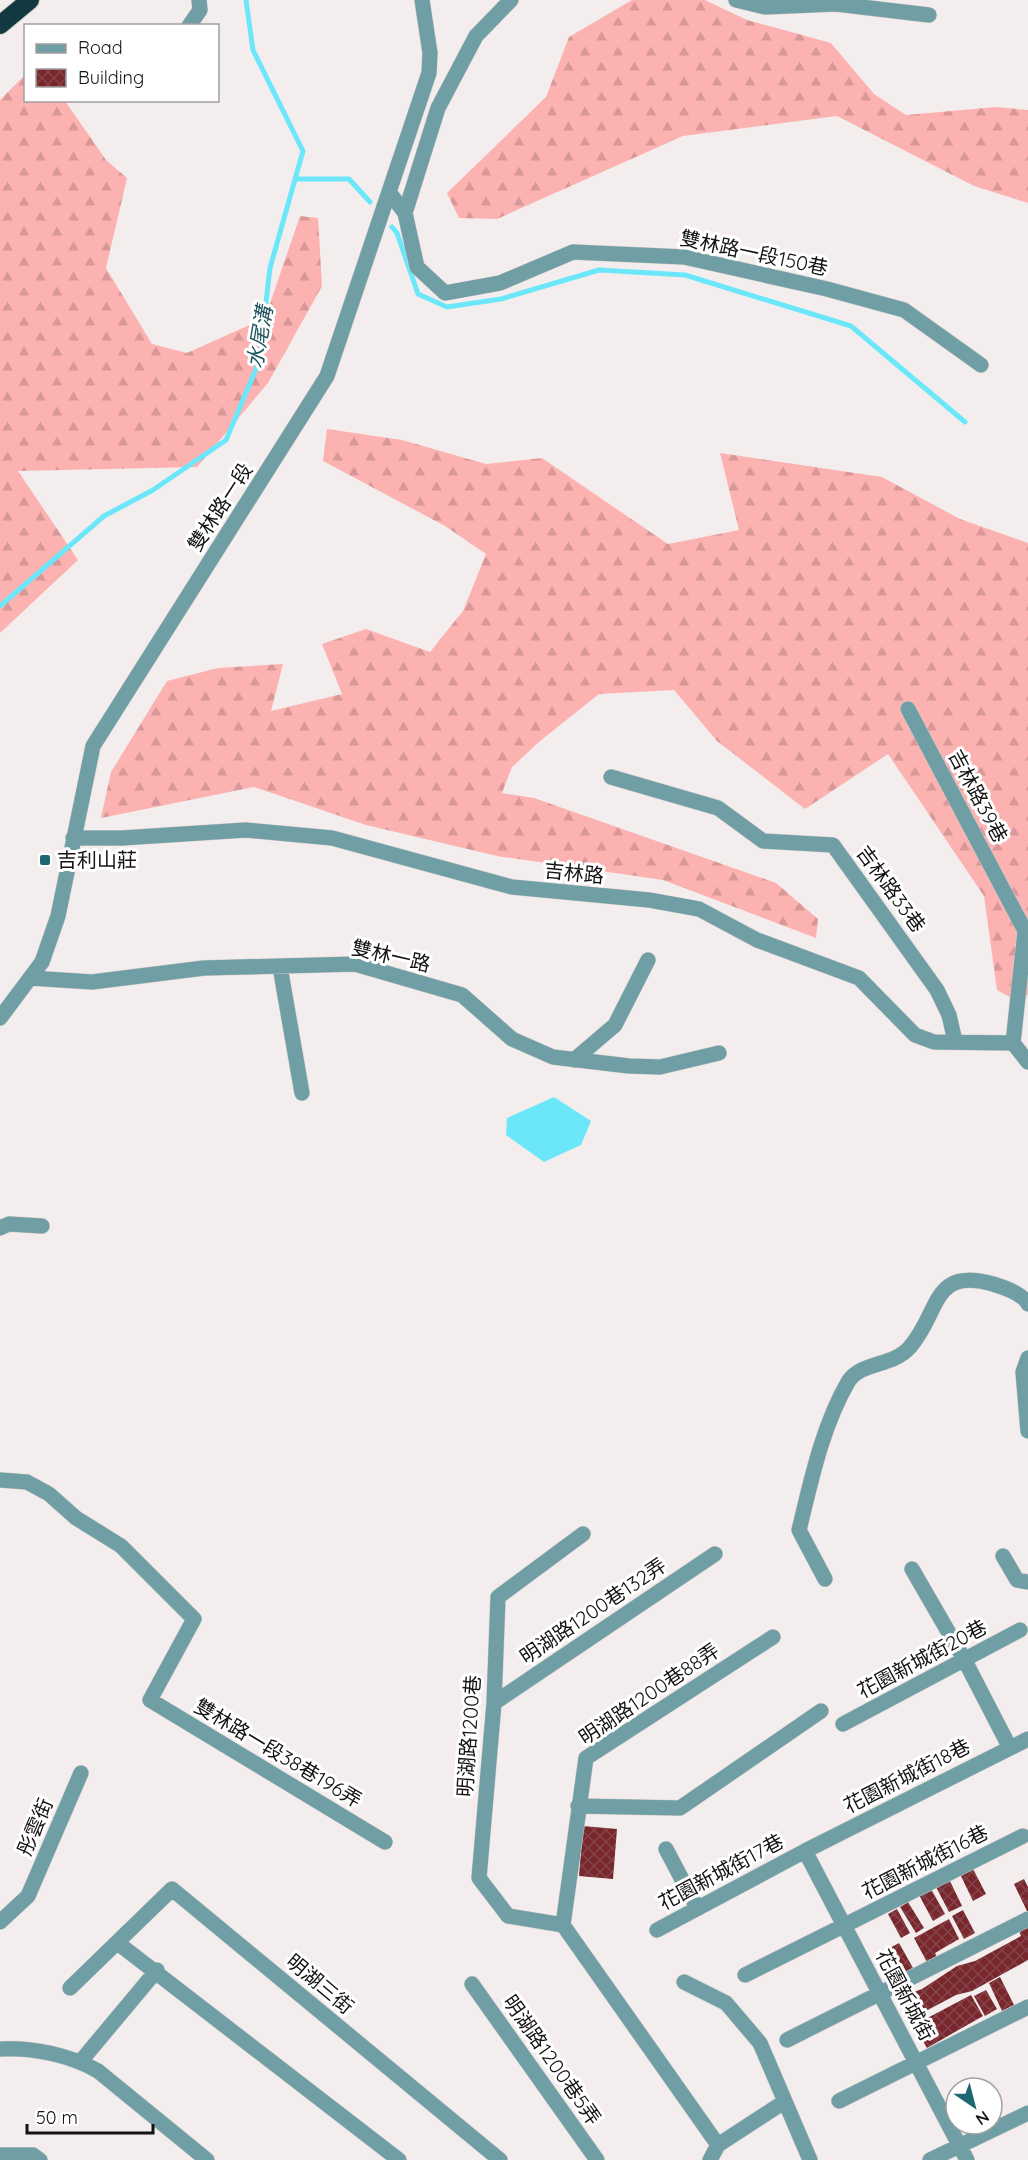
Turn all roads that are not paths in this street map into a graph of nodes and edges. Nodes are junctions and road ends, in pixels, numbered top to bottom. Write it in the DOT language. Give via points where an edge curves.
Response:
graph roads {
  1 [pos="30,0"];
  2 [pos="199,0"];
  3 [pos="422,0"];
  4 [pos="511,0"];
  5 [pos="736,0"];
  6 [pos="929,15"];
  7 [pos="2,23"];
  8 [pos="190,24"];
  9 [pos="389,192"];
  10 [pos="405,213"];
  11 [pos="981,365"];
  12 [pos="908,709"];
  13 [pos="611,777"];
  14 [pos="73,838"];
  15 [pos="648,960"];
  16 [pos="280,967"];
  17 [pos="30,978"];
  18 [pos="0,1018"];
  19 [pos="955,1041"];
  20 [pos="1013,1043"];
  21 [pos="719,1053"];
  22 [pos="574,1060"];
  23 [pos="1028,1062"];
  24 [pos="302,1093"];
  25 [pos="42,1226"];
  26 [pos="0,1228"];
  27 [pos="1028,1304"];
  28 [pos="1028,1358"];
  29 [pos="1028,1431"];
  30 [pos="0,1480"];
  31 [pos="583,1534"];
  32 [pos="715,1554"];
  33 [pos="1003,1556"];
  34 [pos="912,1569"];
  35 [pos="825,1579"];
  36 [pos="1028,1582"];
  37 [pos="1020,1630"];
  38 [pos="773,1637"];
  39 [pos="964,1659"];
  40 [pos="494,1703"];
  41 [pos="821,1711"];
  42 [pos="843,1724"];
  43 [pos="1028,1739"];
  44 [pos="1010,1748"];
  45 [pos="81,1773"];
  46 [pos="578,1806"];
  47 [pos="1023,1836"];
  48 [pos="385,1842"];
  49 [pos="666,1849"];
  50 [pos="805,1851"];
  51 [pos="697,1908"];
  52 [pos="1028,1919"];
  53 [pos="0,1922"];
  54 [pos="563,1925"];
  55 [pos="845,1926"];
  56 [pos="657,1930"];
  57 [pos="119,1944"];
  58 [pos="157,1970"];
  59 [pos="745,1974"];
  60 [pos="684,1982"];
  61 [pos="472,1984"];
  62 [pos="70,1988"];
  63 [pos="882,1995"];
  64 [pos="1028,2007"];
  65 [pos="788,2040"];
  66 [pos="0,2049"];
  67 [pos="81,2061"];
  68 [pos="918,2064"];
  69 [pos="839,2101"];
  70 [pos="784,2102"];
  71 [pos="1028,2113"];
  72 [pos="718,2145"];
  73 [pos="959,2146"];
  74 [pos="0,2155"];
  75 [pos="40,2160"];
  76 [pos="207,2160"];
  77 [pos="399,2160"];
  78 [pos="500,2160"];
  79 [pos="597,2160"];
  80 [pos="710,2160"];
  81 [pos="810,2160"];
  82 [pos="930,2160"];
  83 [pos="967,2160"];
  1 -- 7 [label="highway"];
  2 -- 8 [label="street" via="200,10"];
  3 -- 9 [label="street, 雙林路一段" via="429,73"];
  4 -- 10 [label="street" via="476,36 438,108"];
  5 -- 6 [label="street" via="765,7 836,4"];
  9 -- 10 [label="street, 雙林路一段150巷"];
  9 -- 14 [label="street, 雙林路一段" via="327,376 93,746"];
  10 -- 11 [label="street, 雙林路一段150巷" via="417,267 445,293 500,283 573,252 684,257 904,310"];
  12 -- 20 [label="street, 吉林路39巷" via="1025,931"];
  13 -- 19 [label="street, 吉林路33巷" via="718,808 763,841 833,845 937,990"];
  14 -- 17 [label="street, 雙林路一段" via="58,916 42,962"];
  14 -- 19 [label="street, 吉林路" via="246,830 332,838 512,887 649,900 699,909 757,940 859,978 915,1035 934,1042"];
  15 -- 22 [label="street" via="615,1025"];
  16 -- 17 [label="street, 雙林一路" via="204,969 92,982"];
  16 -- 22 [label="street, 雙林一路" via="355,964 462,995 512,1039 553,1057"];
  16 -- 24 [label="street"];
  17 -- 18 [label="street, 雙林路一段"];
  19 -- 20 [label="street, 吉林路"];
  20 -- 23 [label="street"];
  21 -- 22 [label="street, 雙林一路" via="660,1067"];
  25 -- 26 [label="street" via="9,1224"];
  27 -- 35 [label="street" via="996,1285 968,1278 953,1282 909,1348 888,1362 856,1371 847,1383 817,1456 799,1530"];
  28 -- 29 [label="street" via="1023,1383"];
  30 -- 48 [label="street, 雙林路一段38巷196弄" via="27,1482 49,1494 76,1518 121,1546 194,1619 150,1700"];
  31 -- 40 [label="street, 明湖路1200巷" via="498,1597"];
  32 -- 40 [label="street, 明湖路1200巷132弄"];
  33 -- 36 [label="street" via="1017,1580"];
  34 -- 39 [label="street"];
  37 -- 39 [label="street, 花園新城街20巷"];
  38 -- 46 [label="street, 明湖路1200巷88弄" via="586,1758"];
  39 -- 42 [label="street, 花園新城街20巷"];
  39 -- 44 [label="street"];
  40 -- 54 [label="street, 明湖路1200巷" via="478,1878 508,1916"];
  41 -- 46 [label="street" via="680,1808"];
  43 -- 44 [label="street, 花園新城街18巷"];
  44 -- 50 [label="street, 花園新城街18巷"];
  45 -- 53 [label="street, 彤雲街" via="28,1896"];
  46 -- 54 [label="street"];
  47 -- 55 [label="street, 花園新城街16巷"];
  49 -- 51 [label="street"];
  50 -- 51 [label="street, 花園新城街17巷"];
  50 -- 55 [label="street, 花園新城街"];
  51 -- 56 [label="street, 花園新城街17巷"];
  52 -- 63 [label="street"];
  54 -- 72 [label="street"];
  55 -- 59 [label="street, 花園新城街16巷"];
  55 -- 63 [label="street, 花園新城街"];
  57 -- 58 [label="street"];
  57 -- 62 [label="street, 明湖三街"];
  57 -- 78 [label="street, 明湖三街" via="172,1889"];
  58 -- 67 [label="street"];
  58 -- 77 [label="street"];
  60 -- 70 [label="street" via="726,2003 760,2043"];
  61 -- 79 [label="street, 明湖路1200巷5弄"];
  63 -- 65 [label="street"];
  63 -- 68 [label="street, 花園新城街"];
  64 -- 68 [label="street"];
  66 -- 67 [label="street" via="43,2052"];
  67 -- 76 [label="street"];
  68 -- 69 [label="street"];
  68 -- 73 [label="street, 花園新城街"];
  70 -- 72 [label="street"];
  70 -- 81 [label="street"];
  71 -- 73 [label="street"];
  72 -- 80 [label="street"];
  73 -- 82 [label="street"];
  73 -- 83 [label="street, 花園新城街"];
  74 -- 75 [label="street" via="33,2155"];
}
